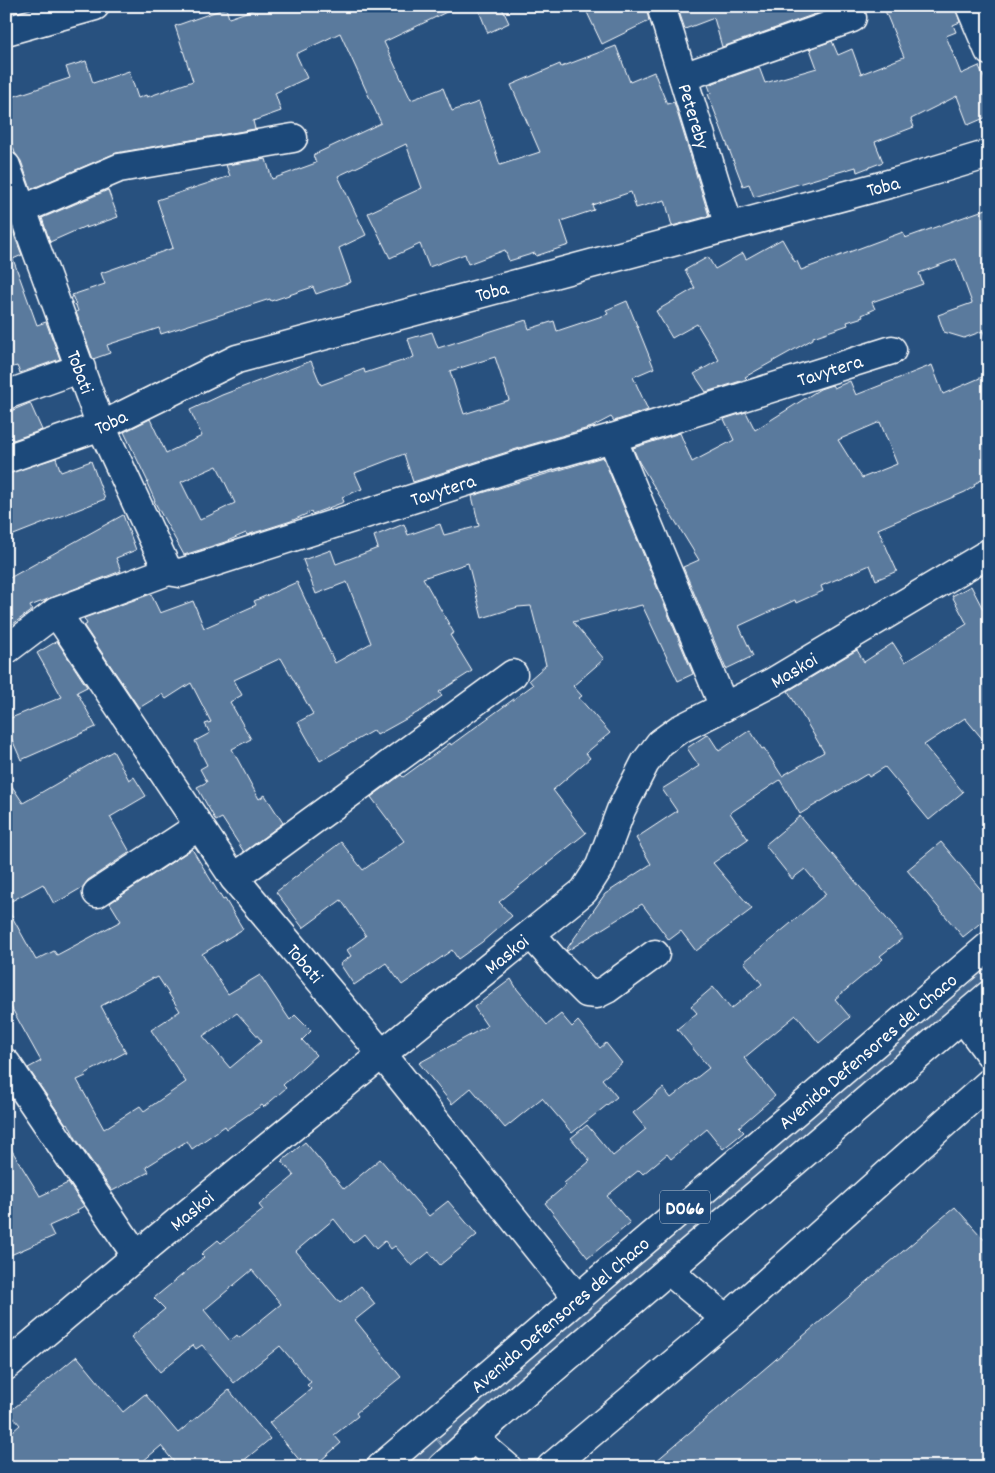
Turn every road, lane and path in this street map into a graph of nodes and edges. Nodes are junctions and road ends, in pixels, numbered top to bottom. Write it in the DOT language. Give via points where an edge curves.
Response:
graph roads {
  1 [pos="94,6"];
  2 [pos="660,6"];
  3 [pos="970,6"];
  4 [pos="852,18"];
  5 [pos="6,31"];
  6 [pos="989,51"];
  7 [pos="683,77"];
  8 [pos="293,138"];
  9 [pos="989,154"];
  10 [pos="6,166"];
  11 [pos="21,210"];
  12 [pos="729,227"];
  13 [pos="892,350"];
  14 [pos="81,368"];
  15 [pos="6,395"];
  16 [pos="102,426"];
  17 [pos="612,438"];
  18 [pos="6,458"];
  19 [pos="989,553"];
  20 [pos="168,570"];
  21 [pos="56,612"];
  22 [pos="6,650"];
  23 [pos="512,674"];
  24 [pos="724,707"];
  25 [pos="199,826"];
  26 [pos="234,878"];
  27 [pos="97,893"];
  28 [pos="531,934"];
  29 [pos="989,946"];
  30 [pos="656,954"];
  31 [pos="989,996"];
  32 [pos="963,1018"];
  33 [pos="989,1053"];
  34 [pos="382,1054"];
  35 [pos="6,1063"];
  36 [pos="989,1083"];
  37 [pos="136,1254"];
  38 [pos="668,1270"];
  39 [pos="578,1298"];
  40 [pos="726,1319"];
  41 [pos="6,1366"];
  42 [pos="473,1438"];
  43 [pos="450,1464"];
  44 [pos="381,1467"];
  45 [pos="507,1467"];
  46 [pos="551,1467"];
  1 -- 5 [label="main road"];
  2 -- 7 [label="main road, Petereby"];
  3 -- 6 [label="main road"];
  4 -- 7 [label="main road"];
  7 -- 12 [label="main road, Petereby"];
  8 -- 11 [label="main road" via="119,168"];
  9 -- 12 [label="main road, Toba"];
  10 -- 11 [label="main road, Tobati"];
  11 -- 14 [label="main road, Tobati"];
  12 -- 16 [label="main road, Toba" via="238,358"];
  13 -- 17 [label="main road, Tavytera"];
  14 -- 15 [label="main road"];
  14 -- 16 [label="main road, Tobati"];
  16 -- 18 [label="main road, Toba"];
  16 -- 20 [label="main road, Tobati"];
  17 -- 20 [label="main road, Tavytera" via="180,573"];
  17 -- 24 [label="main road"];
  19 -- 24 [label="main road, Maskoi" via="773,682"];
  20 -- 21 [label="main road, Tavytera"];
  21 -- 22 [label="main road, Tavytera"];
  21 -- 25 [label="main road, Tobati"];
  23 -- 26 [label="main road"];
  24 -- 28 [label="main road, Maskoi" via="678,730 660,743 645,763 621,810 600,866 584,891"];
  25 -- 26 [label="main road, Tobati"];
  25 -- 27 [label="main road"];
  26 -- 34 [label="main road, Tobati"];
  28 -- 30 [label="main road" via="587,993 607,990"];
  28 -- 34 [label="main road, Maskoi"];
  29 -- 39 [label="main road, Avenida Defensores del Chaco / D066"];
  31 -- 32 [label="main road, Avenida Defensores del Chaco / D066"];
  32 -- 33 [label="main road"];
  32 -- 38 [label="main road, Avenida Defensores del Chaco / D066"];
  34 -- 37 [label="main road, Maskoi"];
  34 -- 39 [label="main road, Tobati"];
  35 -- 37 [label="main road"];
  36 -- 40 [label="main road"];
  37 -- 41 [label="main road, Maskoi"];
  38 -- 40 [label="main road"];
  38 -- 42 [label="main road, Avenida Defensores del Chaco / D066"];
  39 -- 44 [label="main road, Avenida Defensores del Chaco / D066"];
  40 -- 46 [label="main road"];
  42 -- 43 [label="main road, Avenida Defensores del Chaco / D066"];
  42 -- 45 [label="main road"];
}
